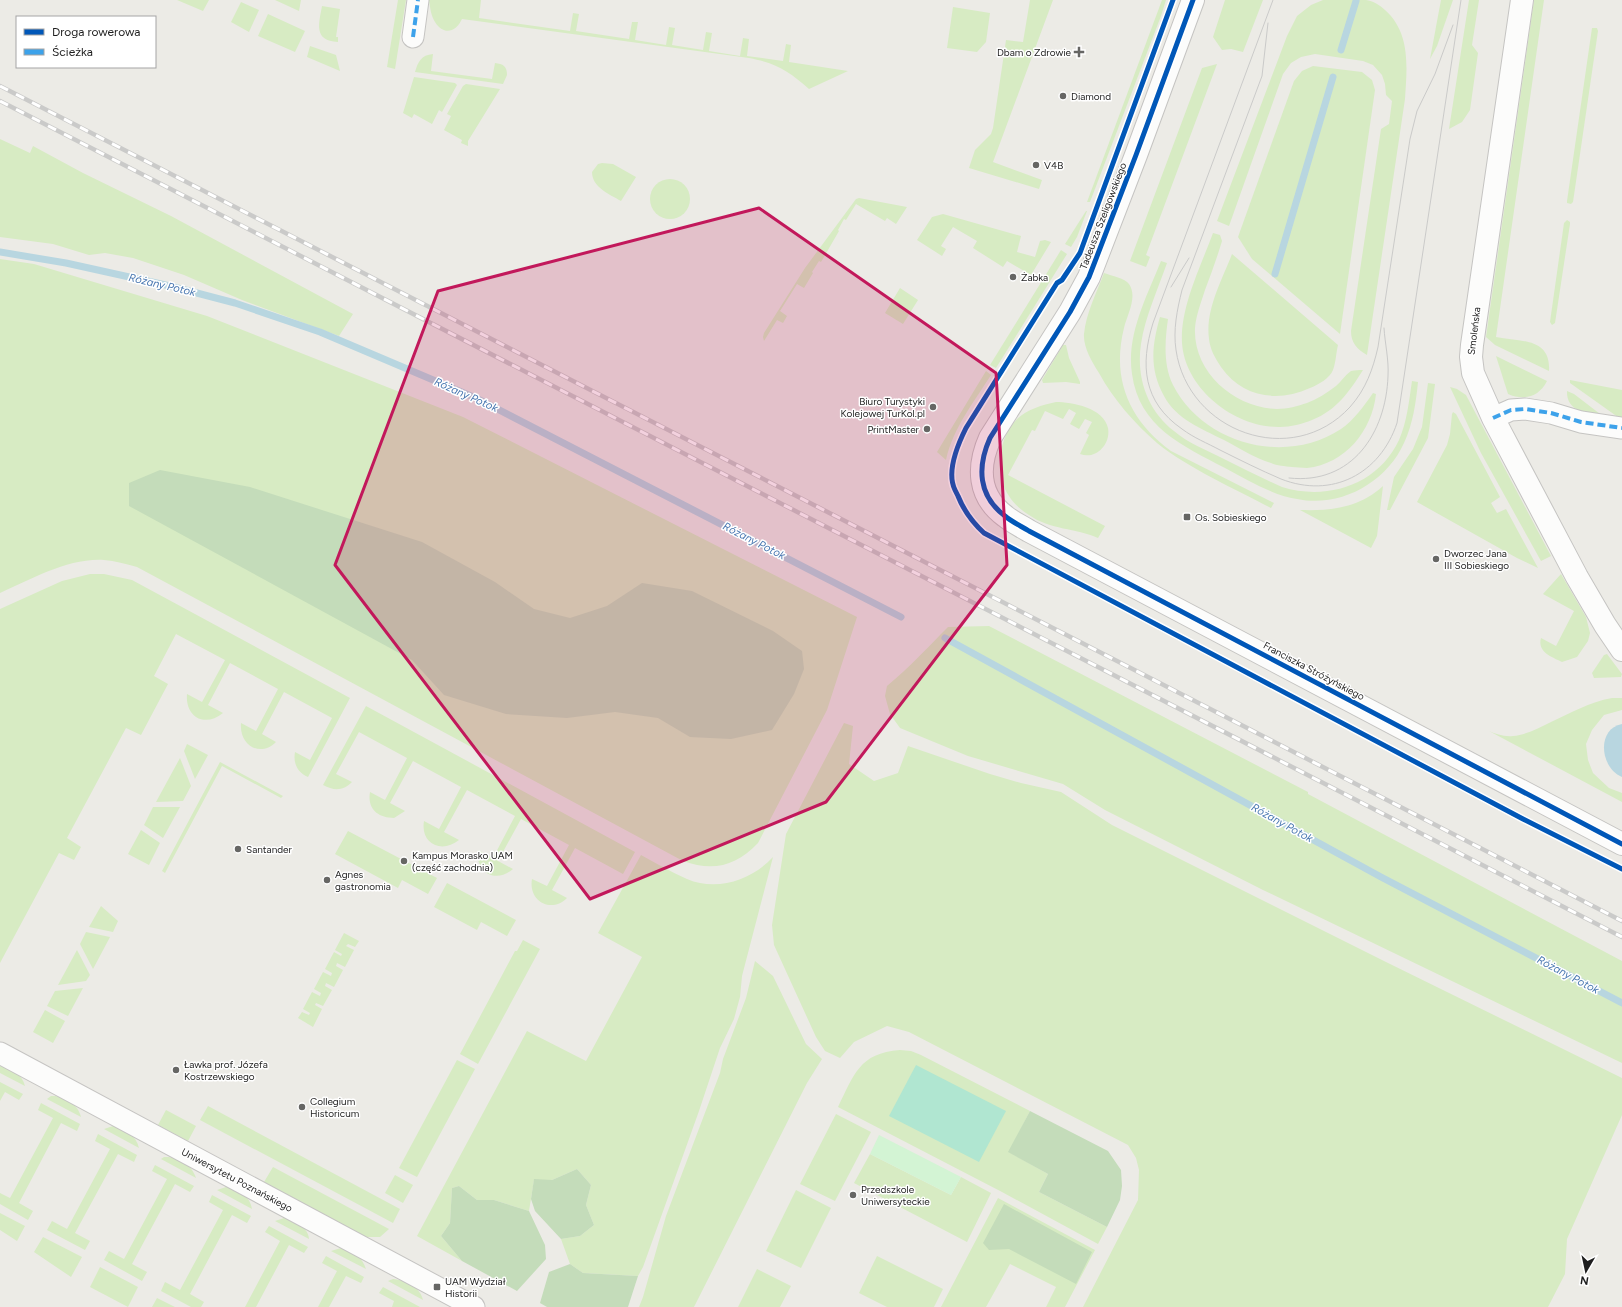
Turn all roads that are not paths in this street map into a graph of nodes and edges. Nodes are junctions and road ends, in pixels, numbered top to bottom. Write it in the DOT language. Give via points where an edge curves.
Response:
graph roads {
  1 [pos="418,0"];
  2 [pos="1193,0"];
  3 [pos="1522,0"];
  4 [pos="413,37"];
  5 [pos="1493,418"];
  6 [pos="1622,428"];
  7 [pos="999,511"];
  8 [pos="1622,650"];
  9 [pos="1622,844"];
  10 [pos="0,1053"];
  11 [pos="474,1307"];
  1 -- 4 [label="street"];
  2 -- 7 [label="street, Tadeusza Szeligowskiego" via="1089,277 985,449 982,458 982,480"];
  3 -- 5 [label="street, Smoleńska" via="1471,357 1476,382"];
  5 -- 6 [label="street" via="1511,410 1525,409"];
  5 -- 8 [label="street, Smoleńska" via="1567,559"];
  7 -- 9 [label="street, Franciszka Stróżyńskiego" via="1029,531"];
  10 -- 11 [label="street, Uniwersytetu Poznańskiego"];
}
